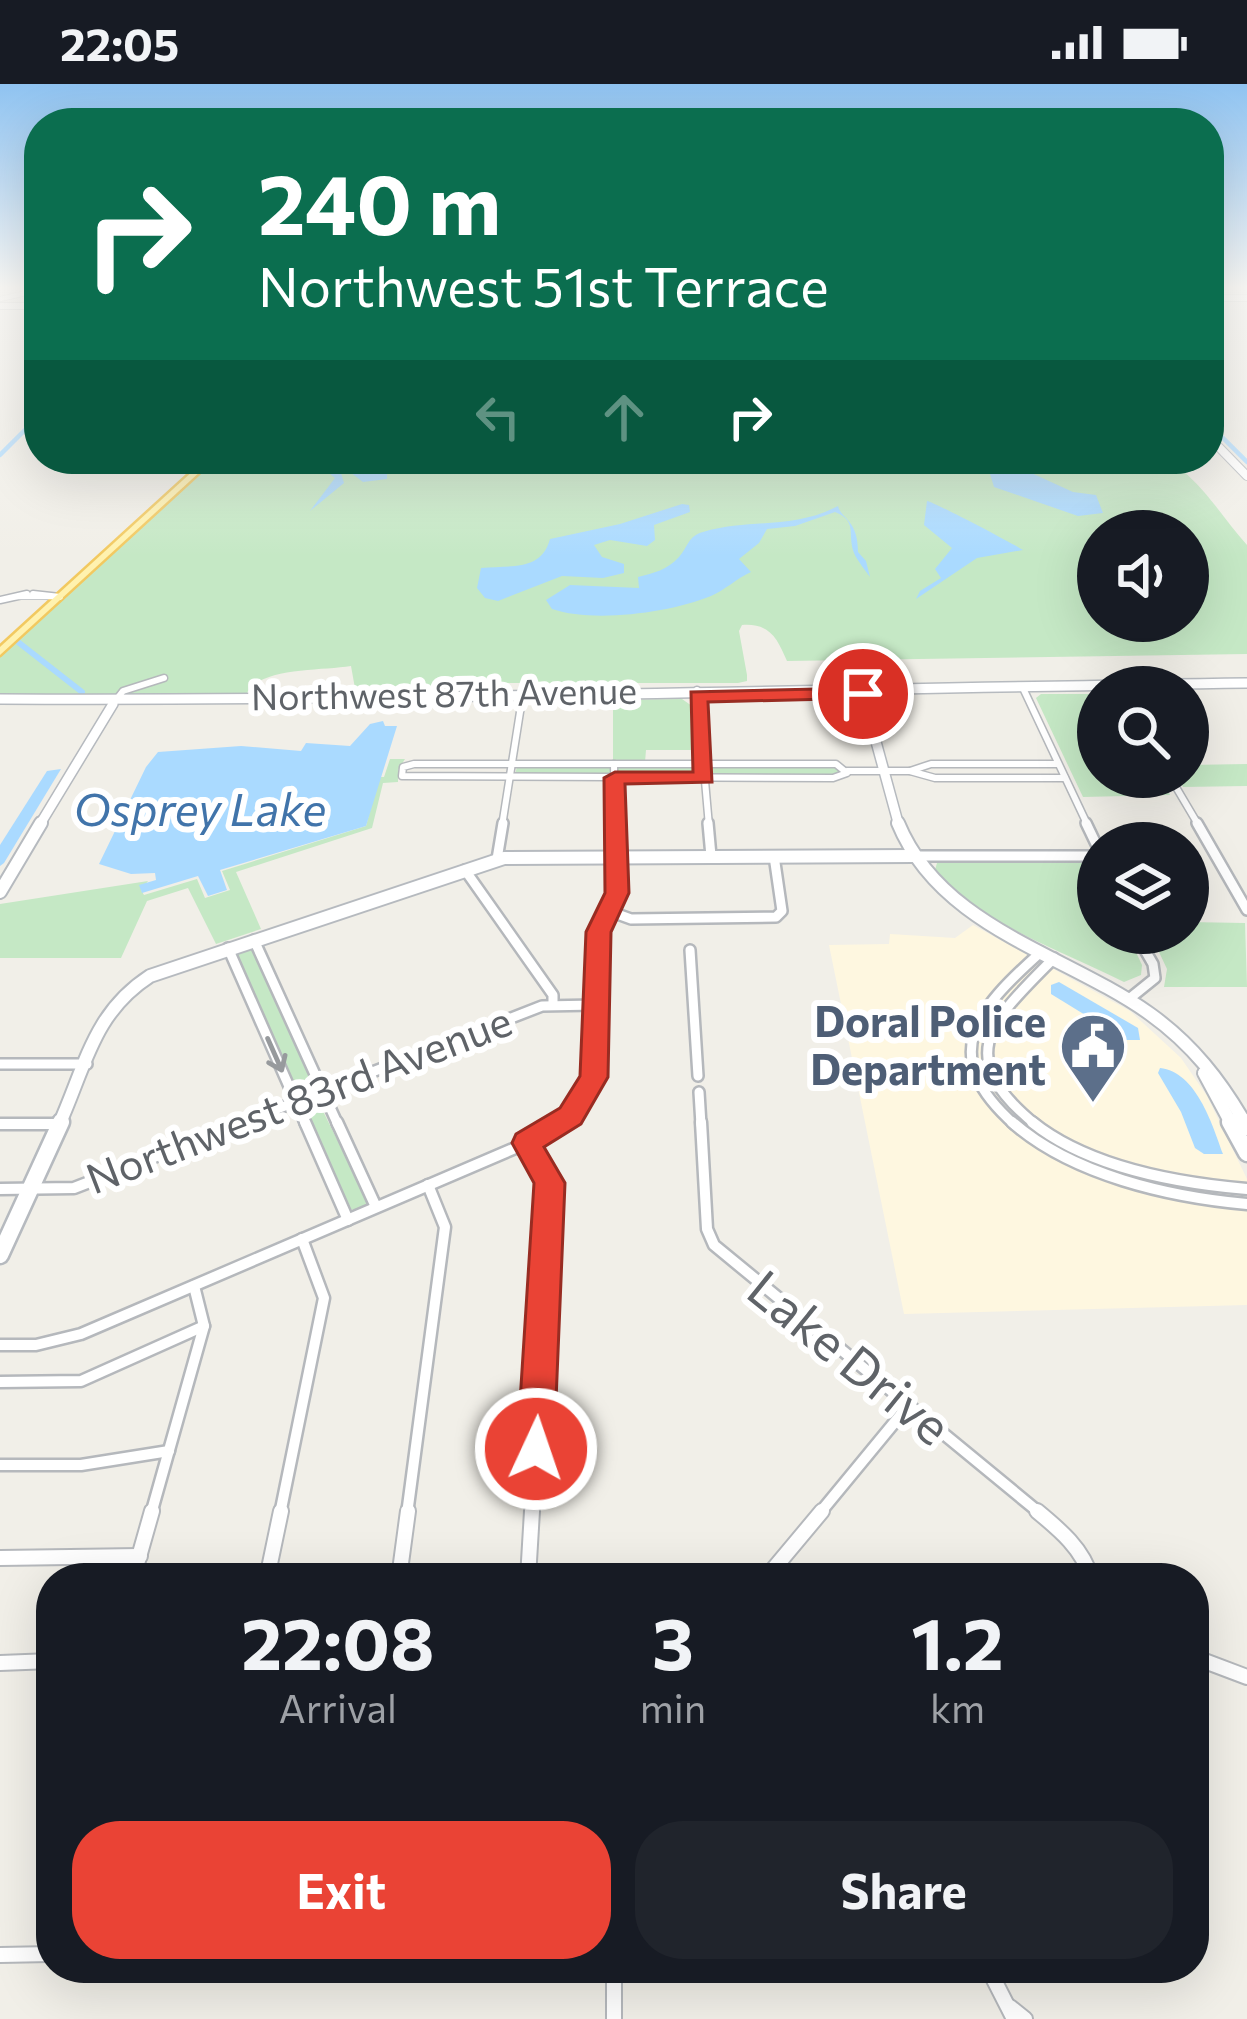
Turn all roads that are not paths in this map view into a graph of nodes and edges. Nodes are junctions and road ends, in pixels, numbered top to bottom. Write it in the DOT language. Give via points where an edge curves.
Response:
graph roads {
  1 [pos="1224,452"];
  2 [pos="187,474"];
  3 [pos="190,474"];
  4 [pos="1247,476"];
  5 [pos="182,480"];
  6 [pos="51,598"];
  7 [pos="0,600"];
  8 [pos="0,638"];
  9 [pos="0,652"];
  10 [pos="861,685"];
  11 [pos="1209,685"];
  12 [pos="1247,685"];
  13 [pos="1077,687"];
  14 [pos="1209,688"];
  15 [pos="1023,689"];
  16 [pos="1077,690"];
  17 [pos="145,693"];
  18 [pos="697,693"];
  19 [pos="522,695"];
  20 [pos="118,697"];
  21 [pos="57,698"];
  22 [pos="0,702"];
  23 [pos="341,704"];
  24 [pos="16,705"];
  25 [pos="513,764"];
  26 [pos="614,764"];
  27 [pos="703,764"];
  28 [pos="1058,764"];
  29 [pos="924,765"];
  30 [pos="847,771"];
  31 [pos="885,771"];
  32 [pos="910,771"];
  33 [pos="928,776"];
  34 [pos="508,778"];
  35 [pos="615,778"];
  36 [pos="704,778"];
  37 [pos="1065,778"];
  38 [pos="1182,798"];
  39 [pos="1085,822"];
  40 [pos="1077,852"];
  41 [pos="616,856"];
  42 [pos="711,856"];
  43 [pos="774,856"];
  44 [pos="913,856"];
  45 [pos="497,859"];
  46 [pos="464,869"];
  47 [pos="0,892"];
  48 [pos="1247,910"];
  49 [pos="609,911"];
  50 [pos="254,940"];
  51 [pos="228,948"];
  52 [pos="690,950"];
  53 [pos="1147,954"];
  54 [pos="1047,955"];
  55 [pos="1129,999"];
  56 [pos="553,1005"];
  57 [pos="596,1005"];
  58 [pos="1143,1009"];
  59 [pos="1191,1056"];
  60 [pos="1207,1063"];
  61 [pos="0,1064"];
  62 [pos="87,1064"];
  63 [pos="698,1076"];
  64 [pos="323,1091"];
  65 [pos="699,1092"];
  66 [pos="296,1102"];
  67 [pos="0,1124"];
  68 [pos="60,1124"];
  69 [pos="1247,1127"];
  70 [pos="527,1143"];
  71 [pos="1247,1153"];
  72 [pos="1167,1184"];
  73 [pos="428,1185"];
  74 [pos="0,1189"];
  75 [pos="30,1189"];
  76 [pos="1247,1190"];
  77 [pos="1247,1204"];
  78 [pos="376,1208"];
  79 [pos="348,1220"];
  80 [pos="302,1240"];
  81 [pos="0,1256"];
  82 [pos="194,1286"];
  83 [pos="205,1326"];
  84 [pos="0,1346"];
  85 [pos="0,1382"];
  86 [pos="908,1406"];
  87 [pos="170,1451"];
  88 [pos="0,1466"];
  89 [pos="140,1556"];
  90 [pos="0,1558"];
  91 [pos="138,1563"];
  92 [pos="270,1563"];
  93 [pos="401,1563"];
  94 [pos="529,1563"];
  95 [pos="778,1563"];
  96 [pos="1087,1563"];
  97 [pos="36,1662"];
  98 [pos="1209,1663"];
  99 [pos="0,1664"];
  100 [pos="1247,1677"];
  101 [pos="0,1954"];
  102 [pos="36,1954"];
  103 [pos="614,1983"];
  104 [pos="996,1983"];
  105 [pos="1012,2013"];
  106 [pos="614,2019"];
  107 [pos="1025,2019"];
  1 -- 4 [label="street"];
  2 -- 5 [label="main road"];
  3 -- 5 [label="main road"];
  5 -- 6 [label="main road"];
  6 -- 7 [label="street"];
  6 -- 8 [label="main road"];
  6 -- 9 [label="main road"];
  10 -- 15 [label="street, Northwest 87th Avenue"];
  10 -- 18 [label="street, Northwest 87th Avenue"];
  10 -- 31 [label="street"];
  11 -- 12 [label="street, Northwest 87th Avenue"];
  12 -- 14 [label="street, Northwest 87th Avenue"];
  13 -- 15 [label="street, Northwest 87th Avenue"];
  15 -- 16 [label="street, Northwest 87th Avenue"];
  15 -- 28 [label="street"];
  17 -- 20 [label="street, Northwest 87th Avenue"];
  17 -- 20 [label="street" via="166,680"];
  17 -- 23 [label="street, Northwest 87th Avenue"];
  18 -- 19 [label="street, Northwest 87th Avenue"];
  18 -- 27 [label="street"];
  19 -- 23 [label="street, Northwest 87th Avenue"];
  19 -- 25 [label="street"];
  20 -- 21 [label="street, Northwest 87th Avenue"];
  20 -- 23 [label="street, Northwest 87th Avenue"];
  20 -- 24 [label="street, Northwest 87th Avenue"];
  20 -- 47 [label="street"];
  21 -- 22 [label="street, Northwest 87th Avenue"];
  21 -- 24 [label="street"];
  22 -- 24 [label="street, Northwest 87th Avenue"];
  25 -- 26 [label="street"];
  25 -- 34 [label="street"];
  25 -- 34 [label="street" via="411,764 400,771 411,778"];
  26 -- 27 [label="street"];
  26 -- 35 [label="street"];
  27 -- 30 [label="street" via="836,764"];
  27 -- 36 [label="street"];
  28 -- 29 [label="street"];
  28 -- 37 [label="street"];
  29 -- 32 [label="street"];
  29 -- 33 [label="street"];
  30 -- 31 [label="street"];
  30 -- 36 [label="street" via="839,778"];
  31 -- 32 [label="street"];
  31 -- 44 [label="street"];
  32 -- 33 [label="street"];
  33 -- 37 [label="street"];
  34 -- 35 [label="street"];
  34 -- 45 [label="street"];
  35 -- 36 [label="street"];
  35 -- 41 [label="street"];
  36 -- 42 [label="street"];
  37 -- 39 [label="street"];
  38 -- 48 [label="street"];
  40 -- 44 [label="street"];
  41 -- 42 [label="street"];
  41 -- 45 [label="street"];
  41 -- 49 [label="street"];
  42 -- 43 [label="street"];
  43 -- 44 [label="street"];
  43 -- 49 [label="street" via="780,915 631,919"];
  44 -- 54 [label="street" via="953,901"];
  45 -- 46 [label="street"];
  46 -- 50 [label="street"];
  46 -- 56 [label="street"];
  49 -- 57 [label="street" via="598,932"];
  50 -- 51 [label="street"];
  50 -- 64 [label="street"];
  51 -- 62 [label="street" via="125,992 98,1027"];
  51 -- 66 [label="street, one-way"];
  52 -- 63 [label="street"];
  53 -- 55 [label="street" via="1155,977"];
  54 -- 55 [label="street"];
  54 -- 72 [label="street" via="990,1031 996,1086 1057,1139"];
  54 -- 72 [label="street" via="974,1025 977,1080 1033,1142 1083,1164"];
  55 -- 58 [label="street"];
  56 -- 57 [label="street, Northwest 83rd Avenue"];
  56 -- 64 [label="street, Northwest 83rd Avenue"];
  57 -- 70 [label="street" via="592,1083 560,1125"];
  58 -- 59 [label="street"];
  58 -- 60 [label="street"];
  59 -- 60 [label="street"];
  59 -- 71 [label="street"];
  60 -- 69 [label="street"];
  61 -- 62 [label="street"];
  62 -- 68 [label="street"];
  64 -- 66 [label="street, Northwest 83rd Avenue"];
  64 -- 78 [label="street"];
  65 -- 86 [label="street, Lake Drive" via="713,1245"];
  66 -- 75 [label="street, Northwest 83rd Avenue" via="74,1188"];
  66 -- 79 [label="street"];
  67 -- 68 [label="street"];
  68 -- 75 [label="street"];
  70 -- 73 [label="street"];
  70 -- 94 [label="street" via="550,1183"];
  72 -- 76 [label="street"];
  72 -- 77 [label="street" via="1200,1201"];
  73 -- 78 [label="street"];
  73 -- 93 [label="street" via="445,1227"];
  74 -- 75 [label="street, Northwest 83rd Avenue"];
  75 -- 81 [label="street"];
  78 -- 79 [label="street"];
  79 -- 80 [label="street"];
  80 -- 82 [label="street"];
  80 -- 92 [label="street" via="324,1298"];
  82 -- 83 [label="street"];
  82 -- 84 [label="street" via="71,1337"];
  83 -- 85 [label="street" via="81,1381"];
  83 -- 87 [label="street"];
  86 -- 95 [label="street"];
  86 -- 96 [label="street, Lake Drive" via="1064,1533"];
  87 -- 88 [label="street" via="91,1464"];
  87 -- 89 [label="street"];
  89 -- 90 [label="street"];
  89 -- 91 [label="street"];
  97 -- 99 [label="street"];
  98 -- 100 [label="street"];
  101 -- 102 [label="street"];
  103 -- 106 [label="street"];
  104 -- 105 [label="street"];
  105 -- 107 [label="street"];
}
